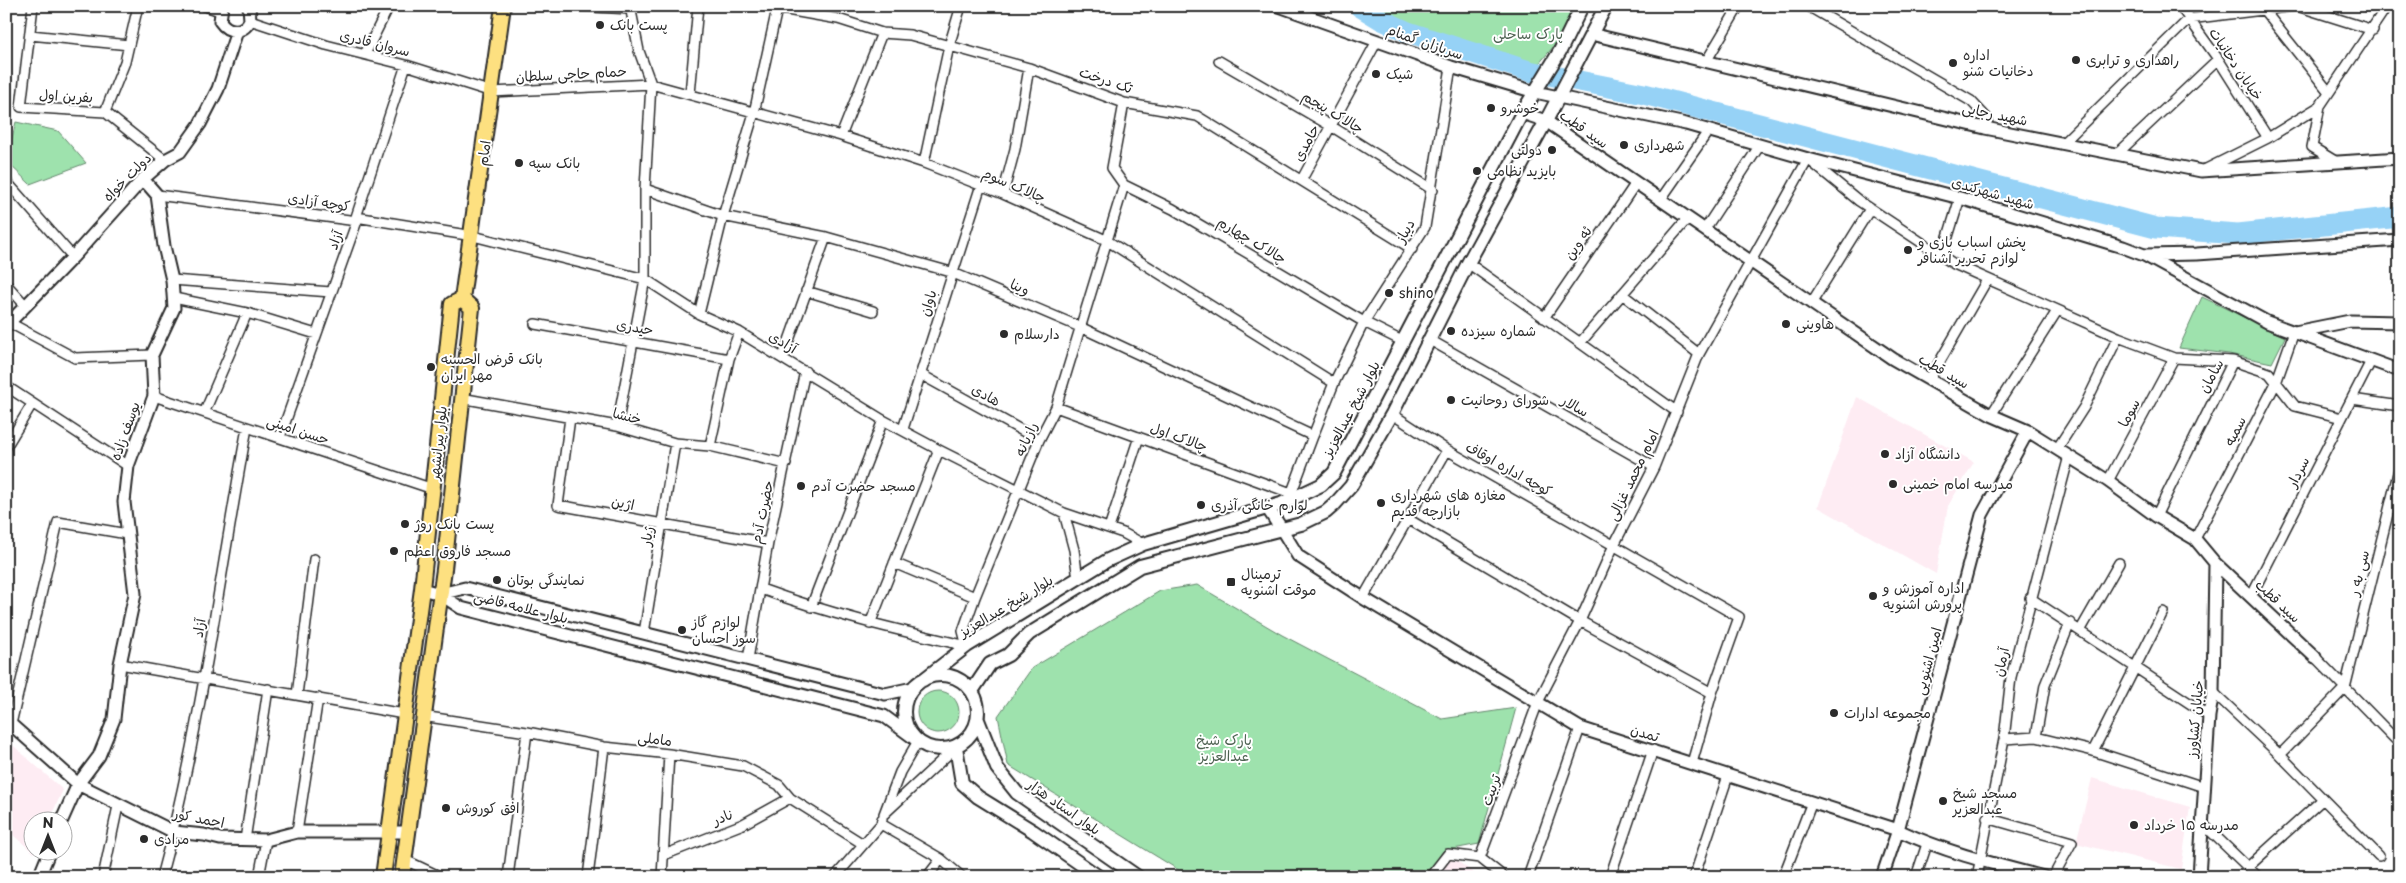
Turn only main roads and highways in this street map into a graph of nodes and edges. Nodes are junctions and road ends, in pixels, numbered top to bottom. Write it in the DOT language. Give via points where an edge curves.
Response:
graph roads {
  1 [pos="503,6"];
  2 [pos="1582,6"];
  3 [pos="1606,6"];
  4 [pos="462,299"];
  5 [pos="1267,507"];
  6 [pos="1282,530"];
  7 [pos="918,684"];
  8 [pos="972,692"];
  9 [pos="978,720"];
  10 [pos="956,747"];
  11 [pos="1092,845"];
  12 [pos="1079,863"];
  13 [pos="1131,874"];
  14 [pos="383,877"];
  15 [pos="402,877"];
  16 [pos="1099,877"];
  1 -- 4 [label="main road, امام"];
  2 -- 5 [label="main road, بلوار شیخ عبدالعزیز" via="1560,51 1522,113 1334,473 1321,485"];
  3 -- 6 [label="main road" via="1351,486 1334,505 1318,516"];
  4 -- 14 [label="main road, بلوار پیرانشهر" via="452,304 422,589"];
  4 -- 15 [label="main road, بلوار پیرانشهر" via="472,308 440,594"];
  5 -- 6 [label="main road"];
  5 -- 7 [label="main road, بلوار شیخ عبدالعزیز" via="1143,544 1108,560 968,646"];
  6 -- 8 [label="main road" via="1140,566 1029,634 1008,655 990,664"];
  7 -- 8 [label="main road" via="939,676 955,678"];
  7 -- 10 [label="main road" via="907,698 904,710 910,733 935,749"];
  8 -- 9 [label="main road"];
  9 -- 10 [label="main road" via="970,736"];
  9 -- 11 [label="main road, بلوار استاد هژار" via="990,755 1017,793"];
  10 -- 12 [label="main road" via="962,783 978,797"];
  11 -- 12 [label="main road"];
  11 -- 13 [label="main road, بلوار استاد هژار"];
  12 -- 16 [label="main road"];
}
